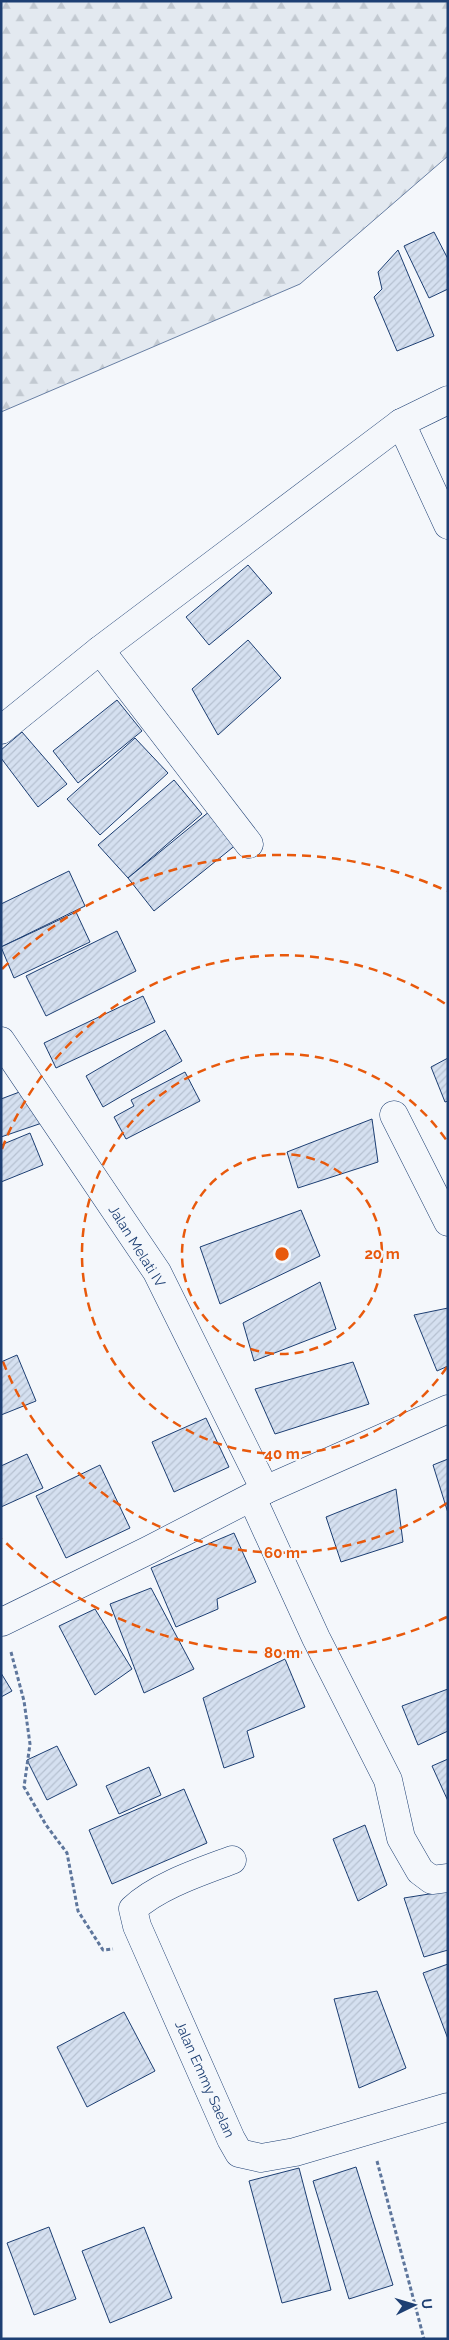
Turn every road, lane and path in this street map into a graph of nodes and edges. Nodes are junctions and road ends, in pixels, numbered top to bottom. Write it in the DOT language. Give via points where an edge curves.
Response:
graph roads {
  1 [pos="448,400"];
  2 [pos="401,423"];
  3 [pos="448,524"];
  4 [pos="100,650"];
  5 [pos="1,730"];
  6 [pos="249,844"];
  7 [pos="1,1041"];
  8 [pos="394,1114"];
  9 [pos="448,1222"];
  10 [pos="448,1408"];
  11 [pos="259,1494"];
  12 [pos="2,1621"];
  13 [pos="232,1860"];
  14 [pos="448,1878"];
  15 [pos="146,1946"];
  16 [pos="448,2107"];
  17 [pos="369,2131"];
  18 [pos="424,2339"];
  1 -- 2 [label="street"];
  2 -- 3 [label="street"];
  2 -- 4 [label="street"];
  4 -- 5 [label="street"];
  4 -- 6 [label="street"];
  7 -- 11 [label="street, Jalan Melati IV" via="157,1272"];
  8 -- 9 [label="street"];
  10 -- 11 [label="street"];
  11 -- 12 [label="street"];
  11 -- 14 [label="street, Jalan Melati IV" via="316,1638 388,1780 401,1838 420,1871 432,1880"];
  12 -- 15 [label="path" via="24,1701 30,1744 24,1787 67,1853 78,1911 104,1950"];
  13 -- 15 [label="street, Jalan Emmy Saelan" via="144,1898 133,1909 133,1917"];
  15 -- 17 [label="street, Jalan Emmy Saelan" via="239,2153 261,2158"];
  16 -- 17 [label="street, Jalan Emmy Saelan"];
  17 -- 18 [label="path"];
}
